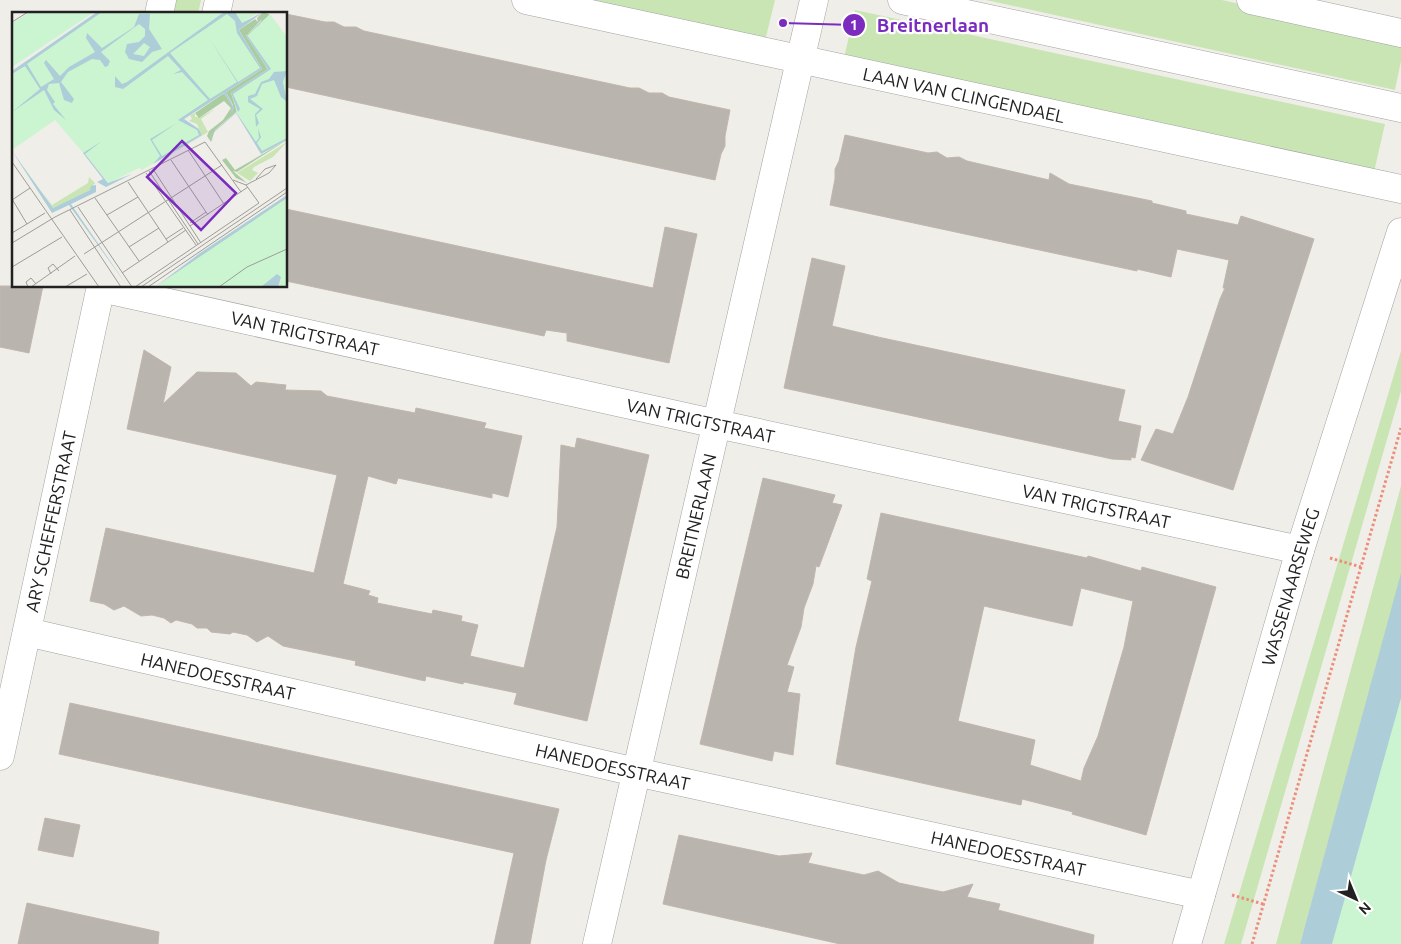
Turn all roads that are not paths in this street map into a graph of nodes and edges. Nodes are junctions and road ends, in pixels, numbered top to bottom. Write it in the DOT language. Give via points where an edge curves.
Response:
graph roads {
  1 [pos="526,0"];
  2 [pos="814,0"];
  3 [pos="902,0"];
  4 [pos="1251,0"];
  5 [pos="1401,33"];
  6 [pos="800,60"];
  7 [pos="1401,108"];
  8 [pos="1401,189"];
  9 [pos="1401,232"];
  10 [pos="101,288"];
  11 [pos="110,288"];
  12 [pos="156,293"];
  13 [pos="716,424"];
  14 [pos="1300,550"];
  15 [pos="27,632"];
  16 [pos="0,756"];
  17 [pos="636,772"];
  18 [pos="1201,895"];
  19 [pos="597,944"];
  20 [pos="1187,944"];
  1 -- 6 [label="street, LAAN VAN CLINGENDAEL"];
  2 -- 6 [label="street, BREITNERLAAN"];
  3 -- 7 [label="street"];
  4 -- 5 [label="street"];
  6 -- 8 [label="street, LAAN VAN CLINGENDAEL"];
  6 -- 13 [label="street, BREITNERLAAN"];
  9 -- 14 [label="street, WASSENAARSEWEG"];
  10 -- 15 [label="street, ARY SCHEFFERSTRAAT"];
  11 -- 12 [label="street, VAN TRIGTSTRAAT"];
  12 -- 13 [label="street, VAN TRIGTSTRAAT"];
  13 -- 14 [label="street, VAN TRIGTSTRAAT"];
  13 -- 17 [label="street, BREITNERLAAN"];
  14 -- 18 [label="street, WASSENAARSEWEG"];
  15 -- 16 [label="street, ARY SCHEFFERSTRAAT"];
  15 -- 17 [label="street, HANEDOESSTRAAT"];
  17 -- 18 [label="street, HANEDOESSTRAAT"];
  17 -- 19 [label="street, BREITNERLAAN"];
  18 -- 20 [label="street, WASSENAARSEWEG"];
}
